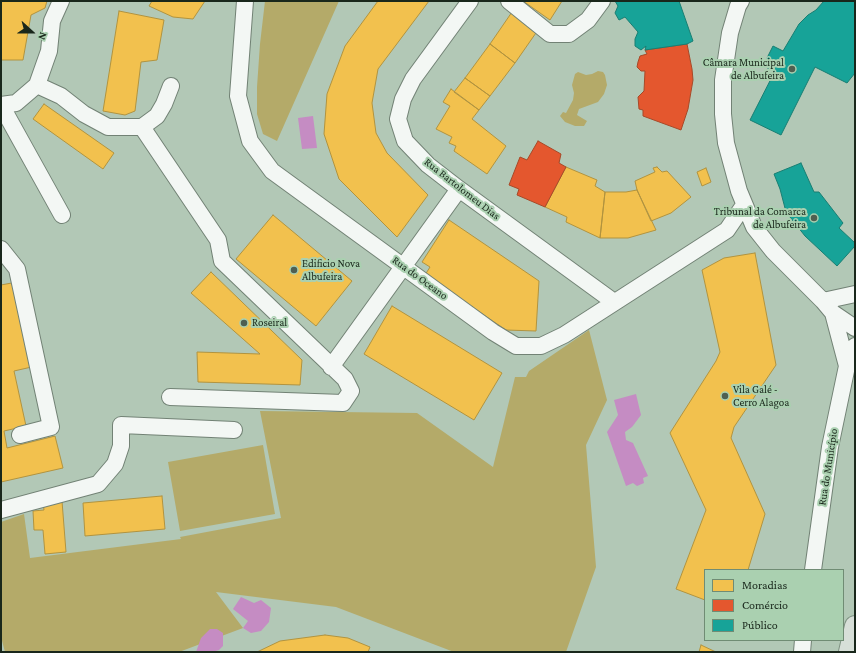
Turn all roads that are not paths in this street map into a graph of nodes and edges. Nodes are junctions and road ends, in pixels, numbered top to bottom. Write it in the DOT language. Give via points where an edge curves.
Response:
graph roads {
  1 [pos="61,1"];
  2 [pos="244,1"];
  3 [pos="470,1"];
  4 [pos="509,1"];
  5 [pos="602,1"];
  6 [pos="736,3"];
  7 [pos="37,85"];
  8 [pos="171,86"];
  9 [pos="142,127"];
  10 [pos="459,190"];
  11 [pos="744,205"];
  12 [pos="62,215"];
  13 [pos="754,227"];
  14 [pos="727,230"];
  15 [pos="1,249"];
  16 [pos="403,267"];
  17 [pos="855,294"];
  18 [pos="614,302"];
  19 [pos="828,307"];
  20 [pos="855,328"];
  21 [pos="855,346"];
  22 [pos="846,366"];
  23 [pos="331,367"];
  24 [pos="170,397"];
  25 [pos="234,430"];
  26 [pos="20,436"];
  27 [pos="1,510"];
  28 [pos="813,569"];
  29 [pos="855,626"];
  30 [pos="803,641"];
  31 [pos="802,652"];
  32 [pos="849,652"];
  1 -- 7 [label="street" via="52,21 49,51"];
  2 -- 16 [label="street, Rua do Oceano" via="238,96 250,141 272,171"];
  3 -- 10 [label="street, Rua Bartolomeu Dias" via="413,79 403,99 398,119 405,141 428,165"];
  4 -- 5 [label="street" via="550,34 570,34 588,20"];
  6 -- 11 [label="street" via="723,80 723,114 726,143"];
  7 -- 9 [label="street" via="61,96 84,114 108,127"];
  7 -- 12 [label="street" via="16,103 1,105"];
  8 -- 9 [label="street" via="157,116"];
  9 -- 23 [label="street" via="218,240 222,261"];
  10 -- 16 [label="street"];
  10 -- 18 [label="street, Rua Bartolomeu Dias"];
  11 -- 13 [label="street"];
  11 -- 14 [label="street"];
  13 -- 14 [label="street"];
  13 -- 19 [label="street" via="773,251"];
  14 -- 18 [label="street, Rua do Oceano"];
  15 -- 26 [label="street" via="17,270 51,427"];
  16 -- 18 [label="street, Rua do Oceano" via="516,346 541,346 564,335"];
  16 -- 23 [label="street"];
  17 -- 19 [label="street"];
  19 -- 20 [label="street"];
  19 -- 22 [label="street"];
  21 -- 22 [label="street"];
  22 -- 28 [label="street, Rua do Município" via="830,447"];
  23 -- 24 [label="street" via="345,379 351,391 343,403"];
  25 -- 27 [label="street" via="121,425 121,446 115,464 98,484"];
  29 -- 32 [label="main road"];
  30 -- 31 [label="street"];
}
